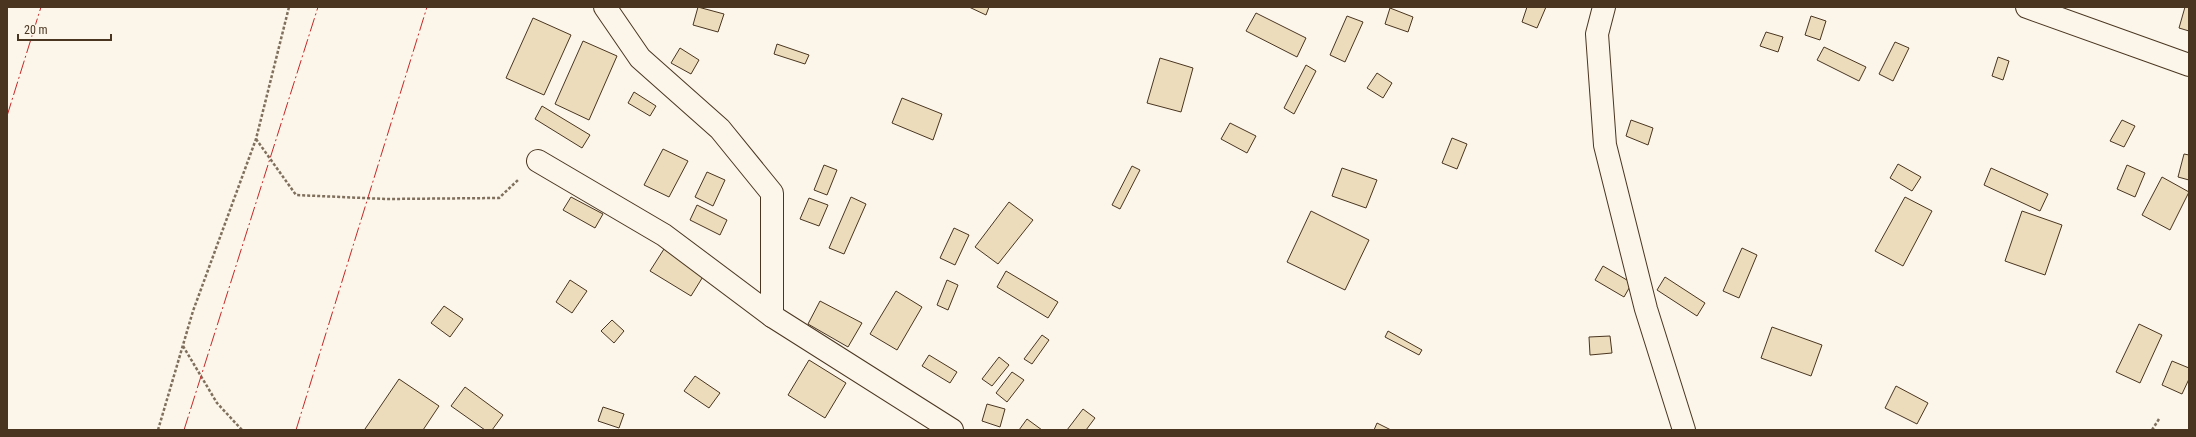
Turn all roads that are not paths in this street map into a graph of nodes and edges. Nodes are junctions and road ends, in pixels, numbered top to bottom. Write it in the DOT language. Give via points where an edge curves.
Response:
graph roads {
  1 [pos="604,7"];
  2 [pos="1604,7"];
  3 [pos="2027,7"];
  4 [pos="2189,65"];
  5 [pos="538,161"];
  6 [pos="772,316"];
  7 [pos="952,430"];
  8 [pos="1684,430"];
  1 -- 6 [label="street" via="640,58 720,129 772,193"];
  2 -- 8 [label="street" via="1597,34 1605,145 1646,310"];
  3 -- 4 [label="street"];
  5 -- 6 [label="street" via="664,235"];
  6 -- 7 [label="street"];
}
